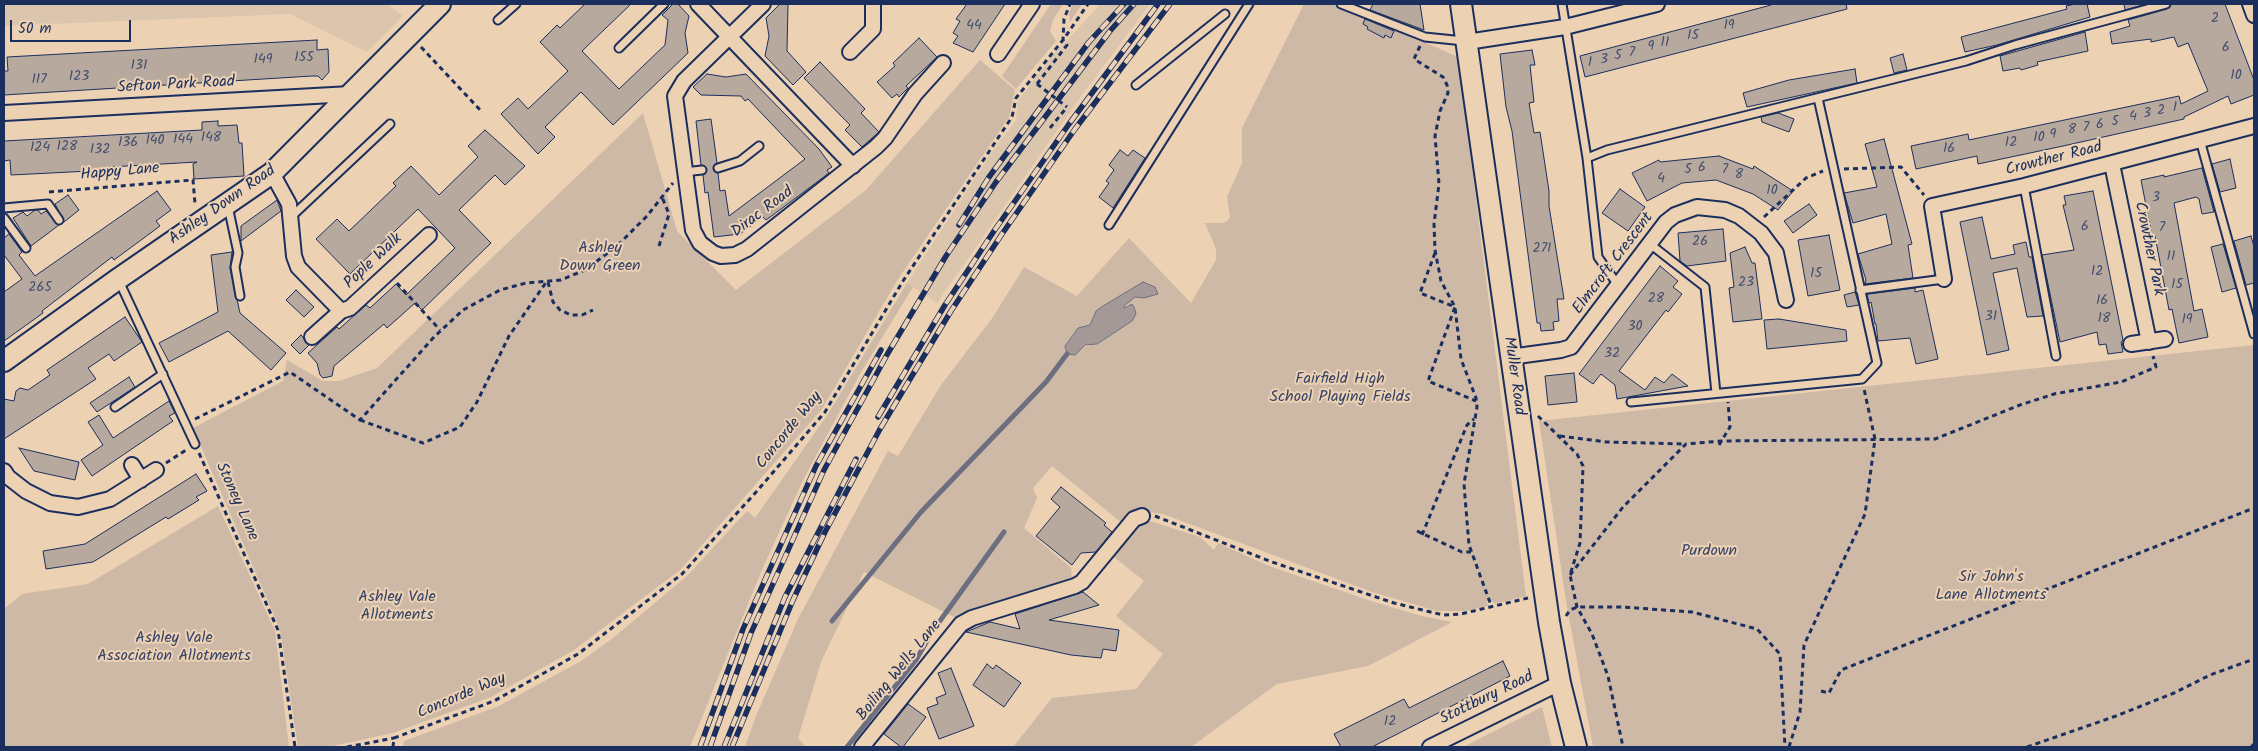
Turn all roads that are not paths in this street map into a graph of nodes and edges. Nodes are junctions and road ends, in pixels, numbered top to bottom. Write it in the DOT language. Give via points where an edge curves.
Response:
graph roads {
  1 [pos="440,4"];
  2 [pos="516,4"];
  3 [pos="664,4"];
  4 [pos="698,4"];
  5 [pos="763,4"];
  6 [pos="873,4"];
  7 [pos="1032,4"];
  8 [pos="1249,4"];
  9 [pos="1341,4"];
  10 [pos="1461,4"];
  11 [pos="1562,4"];
  12 [pos="1657,4"];
  13 [pos="2166,4"];
  14 [pos="2250,4"];
  15 [pos="1225,14"];
  16 [pos="2254,15"];
  17 [pos="498,20"];
  18 [pos="1565,27"];
  19 [pos="729,35"];
  20 [pos="1467,42"];
  21 [pos="619,48"];
  22 [pos="850,52"];
  23 [pos="998,54"];
  24 [pos="943,63"];
  25 [pos="1136,85"];
  26 [pos="351,94"];
  27 [pos="1818,98"];
  28 [pos="4,113"];
  29 [pos="390,124"];
  30 [pos="2254,126"];
  31 [pos="2200,140"];
  32 [pos="759,146"];
  33 [pos="1587,158"];
  34 [pos="2112,164"];
  35 [pos="853,166"];
  36 [pos="718,168"];
  37 [pos="702,170"];
  38 [pos="684,172"];
  39 [pos="272,174"];
  40 [pos="2024,186"];
  41 [pos="228,203"];
  42 [pos="4,208"];
  43 [pos="290,217"];
  44 [pos="4,218"];
  45 [pos="59,220"];
  46 [pos="1109,225"];
  47 [pos="429,235"];
  48 [pos="1650,244"];
  49 [pos="26,248"];
  50 [pos="118,279"];
  51 [pos="1944,279"];
  52 [pos="1619,286"];
  53 [pos="1860,290"];
  54 [pos="240,296"];
  55 [pos="1786,300"];
  56 [pos="341,311"];
  57 [pos="2254,334"];
  58 [pos="312,337"];
  59 [pos="2166,339"];
  60 [pos="2149,342"];
  61 [pos="2130,344"];
  62 [pos="2056,356"];
  63 [pos="1510,357"];
  64 [pos="4,361"];
  65 [pos="163,374"];
  66 [pos="1716,393"];
  67 [pos="1630,402"];
  68 [pos="115,407"];
  69 [pos="195,444"];
  70 [pos="132,465"];
  71 [pos="4,470"];
  72 [pos="156,470"];
  73 [pos="141,480"];
  74 [pos="1142,516"];
  75 [pos="1560,683"];
  76 [pos="862,747"];
  77 [pos="1430,747"];
  78 [pos="1576,747"];
  1 -- 26 [label="main road, Ashley Down Road"];
  2 -- 17 [label="lane"];
  3 -- 21 [label="lane"];
  4 -- 19 [label="street"];
  5 -- 19 [label="street, Dirac Road"];
  6 -- 22 [label="street" via="873,29"];
  7 -- 23 [label="street"];
  8 -- 46 [label="lane"];
  9 -- 20 [label="lane" via="1425,36"];
  10 -- 20 [label="main road, Muller Road"];
  11 -- 18 [label="lane"];
  12 -- 18 [label="street"];
  13 -- 27 [label="lane" via="1966,61"];
  14 -- 16 [label="street"];
  15 -- 25 [label="lane"];
  18 -- 20 [label="street"];
  18 -- 33 [label="lane"];
  19 -- 35 [label="street"];
  19 -- 38 [label="street, Dirac Road" via="684,81 676,94"];
  20 -- 63 [label="main road, Muller Road"];
  24 -- 35 [label="street, Dirac Road" via="915,94 885,138"];
  26 -- 28 [label="street, Sefton Park Road"];
  26 -- 39 [label="main road, Ashley Down Road"];
  27 -- 33 [label="lane" via="1607,150"];
  27 -- 53 [label="lane"];
  29 -- 43 [label="lane"];
  30 -- 31 [label="street, Crowther Road"];
  31 -- 34 [label="street, Crowther Road"];
  31 -- 57 [label="lane"];
  32 -- 36 [label="lane" via="740,161"];
  33 -- 52 [label="lane" via="1598,257"];
  34 -- 40 [label="street, Crowther Road"];
  34 -- 60 [label="street, Crowther Park"];
  35 -- 38 [label="street, Dirac Road" via="747,249 729,256 713,253 695,236"];
  37 -- 38 [label="lane"];
  39 -- 41 [label="main road, Ashley Down Road"];
  39 -- 43 [label="street, Pople Walk" via="289,204"];
  40 -- 51 [label="street, Crowther Road" via="1932,206"];
  40 -- 62 [label="lane"];
  41 -- 50 [label="main road, Ashley Down Road"];
  41 -- 54 [label="lane" via="238,253 235,267"];
  42 -- 45 [label="lane" via="48,204"];
  43 -- 56 [label="street, Pople Walk" via="298,267"];
  44 -- 49 [label="lane"];
  47 -- 56 [label="street, Pople Walk" via="350,308"];
  48 -- 52 [label="street, Elmcroft Crescent"];
  48 -- 55 [label="street, Elmcroft Crescent" via="1675,215 1697,207 1725,210 1754,226 1776,253"];
  48 -- 66 [label="lane" via="1705,287"];
  50 -- 64 [label="main road, Ashley Down Road"];
  50 -- 65 [label="lane"];
  51 -- 53 [label="lane"];
  52 -- 63 [label="street, Elmcroft Crescent" via="1571,347"];
  53 -- 66 [label="lane" via="1877,363 1862,379"];
  56 -- 58 [label="street, Pople Walk"];
  59 -- 60 [label="street"];
  60 -- 61 [label="street"];
  63 -- 75 [label="main road, Muller Road"];
  65 -- 68 [label="lane"];
  65 -- 69 [label="lane"];
  66 -- 67 [label="lane"];
  70 -- 73 [label="street"];
  71 -- 73 [label="street" via="26,491 50,502 78,507 110,498"];
  72 -- 73 [label="street"];
  74 -- 76 [label="street, Boiling Wells Lane" via="1134,519 1082,582 961,624"];
  75 -- 77 [label="street, Stottbury Road"];
  75 -- 78 [label="main road, Muller Road"];
}
